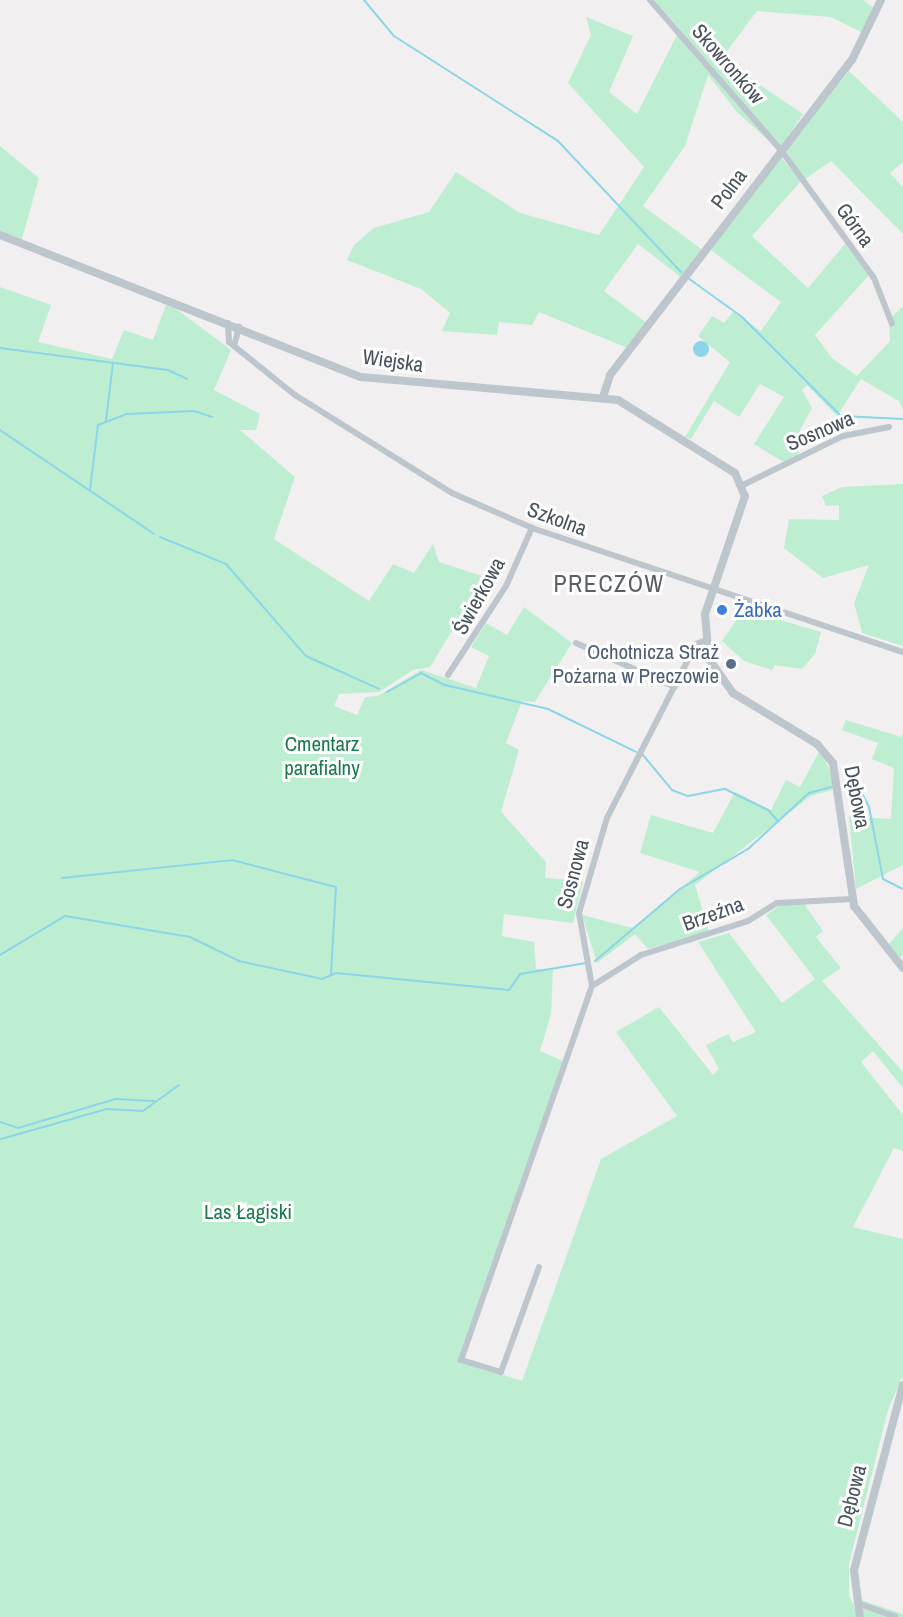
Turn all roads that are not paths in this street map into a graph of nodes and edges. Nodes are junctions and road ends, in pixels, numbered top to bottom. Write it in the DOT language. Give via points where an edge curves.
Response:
graph roads {
  1 [pos="650,0"];
  2 [pos="881,0"];
  3 [pos="781,150"];
  4 [pos="0,235"];
  5 [pos="228,322"];
  6 [pos="892,324"];
  7 [pos="239,327"];
  8 [pos="234,346"];
  9 [pos="603,397"];
  10 [pos="889,427"];
  11 [pos="743,485"];
  12 [pos="532,528"];
  13 [pos="713,590"];
  14 [pos="704,641"];
  15 [pos="576,642"];
  16 [pos="903,652"];
  17 [pos="448,675"];
  18 [pos="675,687"];
  19 [pos="852,899"];
  20 [pos="903,968"];
  21 [pos="592,986"];
  22 [pos="539,1267"];
  23 [pos="903,1387"];
  24 [pos="855,1603"];
  25 [pos="860,1617"];
  26 [pos="896,1617"];
  1 -- 3 [label="street, Skowronków"];
  2 -- 3 [label="street, Polna" via="852,60"];
  3 -- 6 [label="street, Górna" via="874,278"];
  3 -- 9 [label="street, Polna" via="610,375"];
  4 -- 5 [label="street, Wiejska"];
  5 -- 7 [label="street, Wiejska"];
  5 -- 8 [label="street" via="226,338"];
  7 -- 8 [label="street"];
  7 -- 9 [label="street, Wiejska" via="362,377"];
  8 -- 12 [label="street, Szkolna" via="381,454"];
  9 -- 11 [label="street, Wiejska" via="633,407 728,467"];
  10 -- 11 [label="street, Sosnowa" via="843,436"];
  11 -- 13 [label="street, Sosnowa" via="742,506"];
  12 -- 13 [label="street, Szkolna"];
  12 -- 17 [label="street, Świerkowa" via="506,586"];
  13 -- 14 [label="street, Sosnowa"];
  13 -- 16 [label="street, Szkolna"];
  14 -- 18 [label="street, Sosnowa" via="696,644"];
  14 -- 19 [label="street, Dębowa" via="714,669 733,693 817,744 833,763"];
  15 -- 18 [label="street"];
  18 -- 21 [label="street, Sosnowa" via="607,818 590,873 579,927"];
  19 -- 20 [label="street, Dębowa"];
  19 -- 21 [label="street, Brzeźna" via="777,903 748,921 641,955"];
  21 -- 22 [label="street" via="461,1360 501,1372"];
  23 -- 24 [label="street, Dębowa" via="856,1561"];
  24 -- 25 [label="street, Dębowa"];
  24 -- 26 [label="street"];
}
